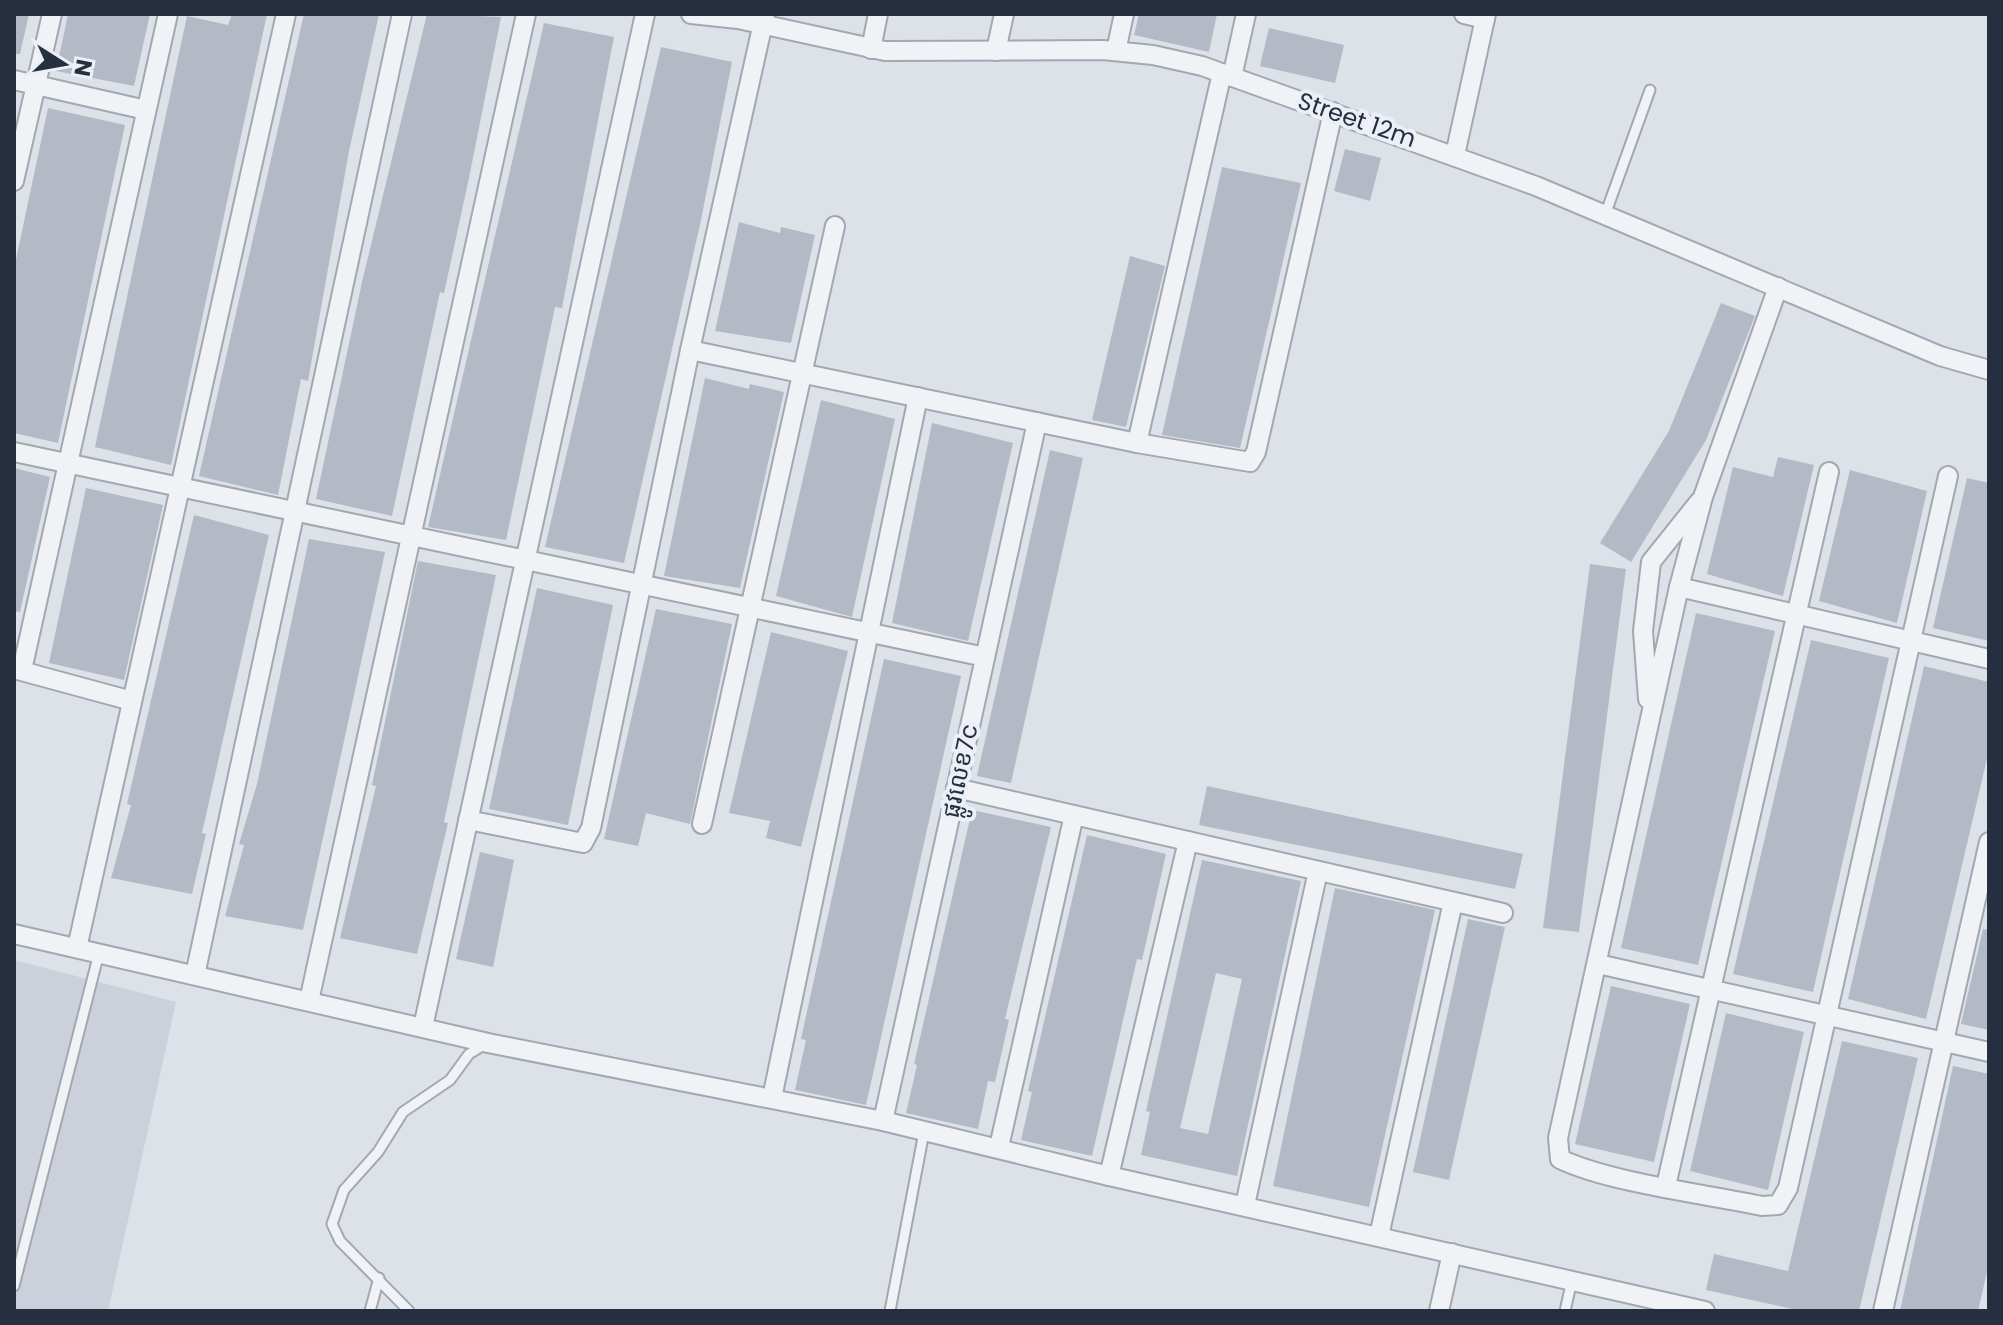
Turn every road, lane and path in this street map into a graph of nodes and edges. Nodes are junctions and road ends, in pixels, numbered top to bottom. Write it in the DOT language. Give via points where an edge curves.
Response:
graph roads {
  1 [pos="52,14"];
  2 [pos="168,14"];
  3 [pos="286,14"];
  4 [pos="402,14"];
  5 [pos="526,14"];
  6 [pos="645,14"];
  7 [pos="691,14"];
  8 [pos="878,14"];
  9 [pos="1004,14"];
  10 [pos="1124,14"];
  11 [pos="1246,14"];
  12 [pos="1464,14"];
  13 [pos="1485,17"];
  14 [pos="764,19"];
  15 [pos="871,49"];
  16 [pos="996,51"];
  17 [pos="1116,51"];
  18 [pos="1227,75"];
  19 [pos="14,80"];
  20 [pos="36,85"];
  21 [pos="1650,90"];
  22 [pos="146,110"];
  23 [pos="1333,112"];
  24 [pos="1455,155"];
  25 [pos="14,181"];
  26 [pos="1605,215"];
  27 [pos="835,226"];
  28 [pos="1778,287"];
  29 [pos="690,350"];
  30 [pos="1989,370"];
  31 [pos="802,373"];
  32 [pos="918,397"];
  33 [pos="1037,422"];
  34 [pos="1137,443"];
  35 [pos="14,452"];
  36 [pos="68,463"];
  37 [pos="1829,472"];
  38 [pos="1948,476"];
  39 [pos="181,487"];
  40 [pos="1703,497"];
  41 [pos="295,511"];
  42 [pos="411,536"];
  43 [pos="525,560"];
  44 [pos="642,585"];
  45 [pos="1679,587"];
  46 [pos="750,608"];
  47 [pos="1796,616"];
  48 [pos="869,633"];
  49 [pos="1910,641"];
  50 [pos="985,657"];
  51 [pos="1989,659"];
  52 [pos="18,670"];
  53 [pos="132,701"];
  54 [pos="1650,720"];
  55 [pos="956,788"];
  56 [pos="1074,815"];
  57 [pos="468,820"];
  58 [pos="702,824"];
  59 [pos="1188,841"];
  60 [pos="1989,842"];
  61 [pos="1318,871"];
  62 [pos="1453,902"];
  63 [pos="1503,913"];
  64 [pos="14,934"];
  65 [pos="77,948"];
  66 [pos="99,953"];
  67 [pos="1598,964"];
  68 [pos="195,975"];
  69 [pos="1711,990"];
  70 [pos="309,1001"];
  71 [pos="1825,1015"];
  72 [pos="423,1027"];
  73 [pos="1944,1042"];
  74 [pos="488,1043"];
  75 [pos="1989,1052"];
  76 [pos="772,1098"];
  77 [pos="883,1121"];
  78 [pos="924,1132"];
  79 [pos="999,1147"];
  80 [pos="1109,1176"];
  81 [pos="1666,1186"];
  82 [pos="1245,1205"];
  83 [pos="1379,1236"];
  84 [pos="1452,1253"];
  85 [pos="379,1278"];
  86 [pos="1572,1280"];
  87 [pos="14,1286"];
  88 [pos="370,1311"];
  89 [pos="409,1311"];
  90 [pos="890,1311"];
  91 [pos="1439,1311"];
  92 [pos="1565,1311"];
  93 [pos="1705,1311"];
  94 [pos="1883,1311"];
  1 -- 20 [label="street"];
  2 -- 22 [label="street"];
  3 -- 39 [label="street"];
  4 -- 41 [label="street"];
  5 -- 42 [label="street"];
  6 -- 43 [label="street"];
  7 -- 14 [label="street, Street 12m"];
  8 -- 15 [label="street"];
  9 -- 16 [label="street"];
  10 -- 17 [label="street"];
  11 -- 18 [label="street"];
  12 -- 13 [label="street"];
  13 -- 24 [label="street"];
  14 -- 15 [label="street, Street 12m"];
  14 -- 29 [label="street"];
  15 -- 16 [label="street, Street 12m"];
  16 -- 17 [label="street, Street 12m"];
  17 -- 18 [label="street, Street 12m"];
  18 -- 23 [label="street, Street 12m"];
  18 -- 34 [label="street"];
  19 -- 20 [label="street"];
  20 -- 22 [label="street"];
  20 -- 25 [label="street"];
  21 -- 26 [label="lane"];
  22 -- 36 [label="street"];
  23 -- 24 [label="street, Street 12m"];
  23 -- 34 [label="street" via="1256,452 1250,462"];
  24 -- 26 [label="street, Street 12m"];
  26 -- 28 [label="street, Street 12m"];
  27 -- 31 [label="street"];
  28 -- 30 [label="street, Street 12m" via="1940,356"];
  28 -- 40 [label="street"];
  29 -- 31 [label="street"];
  29 -- 44 [label="street"];
  31 -- 32 [label="street"];
  31 -- 46 [label="street"];
  32 -- 33 [label="street"];
  32 -- 48 [label="street"];
  33 -- 34 [label="street"];
  33 -- 50 [label="street, ផ្លូវលេខ7c"];
  35 -- 36 [label="street"];
  36 -- 39 [label="street"];
  36 -- 52 [label="street"];
  37 -- 47 [label="street"];
  38 -- 49 [label="street"];
  39 -- 41 [label="street"];
  39 -- 53 [label="street"];
  40 -- 45 [label="street"];
  40 -- 54 [label="street" via="1651,562 1643,631"];
  41 -- 42 [label="street"];
  41 -- 68 [label="street"];
  42 -- 43 [label="street"];
  42 -- 70 [label="street"];
  43 -- 44 [label="street"];
  43 -- 57 [label="street"];
  44 -- 46 [label="street"];
  44 -- 57 [label="street" via="591,828 583,843"];
  45 -- 47 [label="street"];
  45 -- 54 [label="street"];
  46 -- 48 [label="street"];
  46 -- 58 [label="street"];
  47 -- 49 [label="street"];
  47 -- 69 [label="street"];
  48 -- 50 [label="street"];
  48 -- 76 [label="street"];
  49 -- 51 [label="street"];
  49 -- 71 [label="street"];
  50 -- 55 [label="street, ផ្លូវលេខ7c"];
  52 -- 53 [label="street"];
  53 -- 65 [label="street"];
  54 -- 67 [label="street"];
  55 -- 56 [label="street"];
  55 -- 77 [label="street, ផ្លូវលេខ7c"];
  56 -- 59 [label="street"];
  56 -- 79 [label="street"];
  57 -- 72 [label="street"];
  59 -- 61 [label="street"];
  59 -- 80 [label="street"];
  60 -- 73 [label="street"];
  61 -- 62 [label="street"];
  61 -- 82 [label="street"];
  62 -- 63 [label="street"];
  62 -- 83 [label="street"];
  64 -- 65 [label="street"];
  65 -- 66 [label="street"];
  66 -- 68 [label="street"];
  66 -- 87 [label="lane"];
  67 -- 69 [label="street"];
  67 -- 81 [label="street" via="1558,1138 1560,1159"];
  68 -- 70 [label="street"];
  69 -- 71 [label="street"];
  69 -- 81 [label="street"];
  70 -- 72 [label="street"];
  71 -- 73 [label="street"];
  71 -- 81 [label="street" via="1788,1188 1778,1205"];
  72 -- 74 [label="street"];
  73 -- 75 [label="street"];
  73 -- 94 [label="street"];
  74 -- 76 [label="street"];
  74 -- 85 [label="lane" via="469,1054 450,1080 403,1112 378,1152 344,1190 332,1224 340,1241"];
  76 -- 77 [label="street"];
  77 -- 78 [label="street"];
  78 -- 79 [label="street"];
  78 -- 90 [label="lane"];
  79 -- 80 [label="street"];
  80 -- 82 [label="street"];
  82 -- 83 [label="street"];
  83 -- 84 [label="street"];
  84 -- 86 [label="street"];
  84 -- 91 [label="street"];
  85 -- 88 [label="lane"];
  85 -- 89 [label="lane"];
  86 -- 92 [label="lane"];
  86 -- 93 [label="street"];
}
